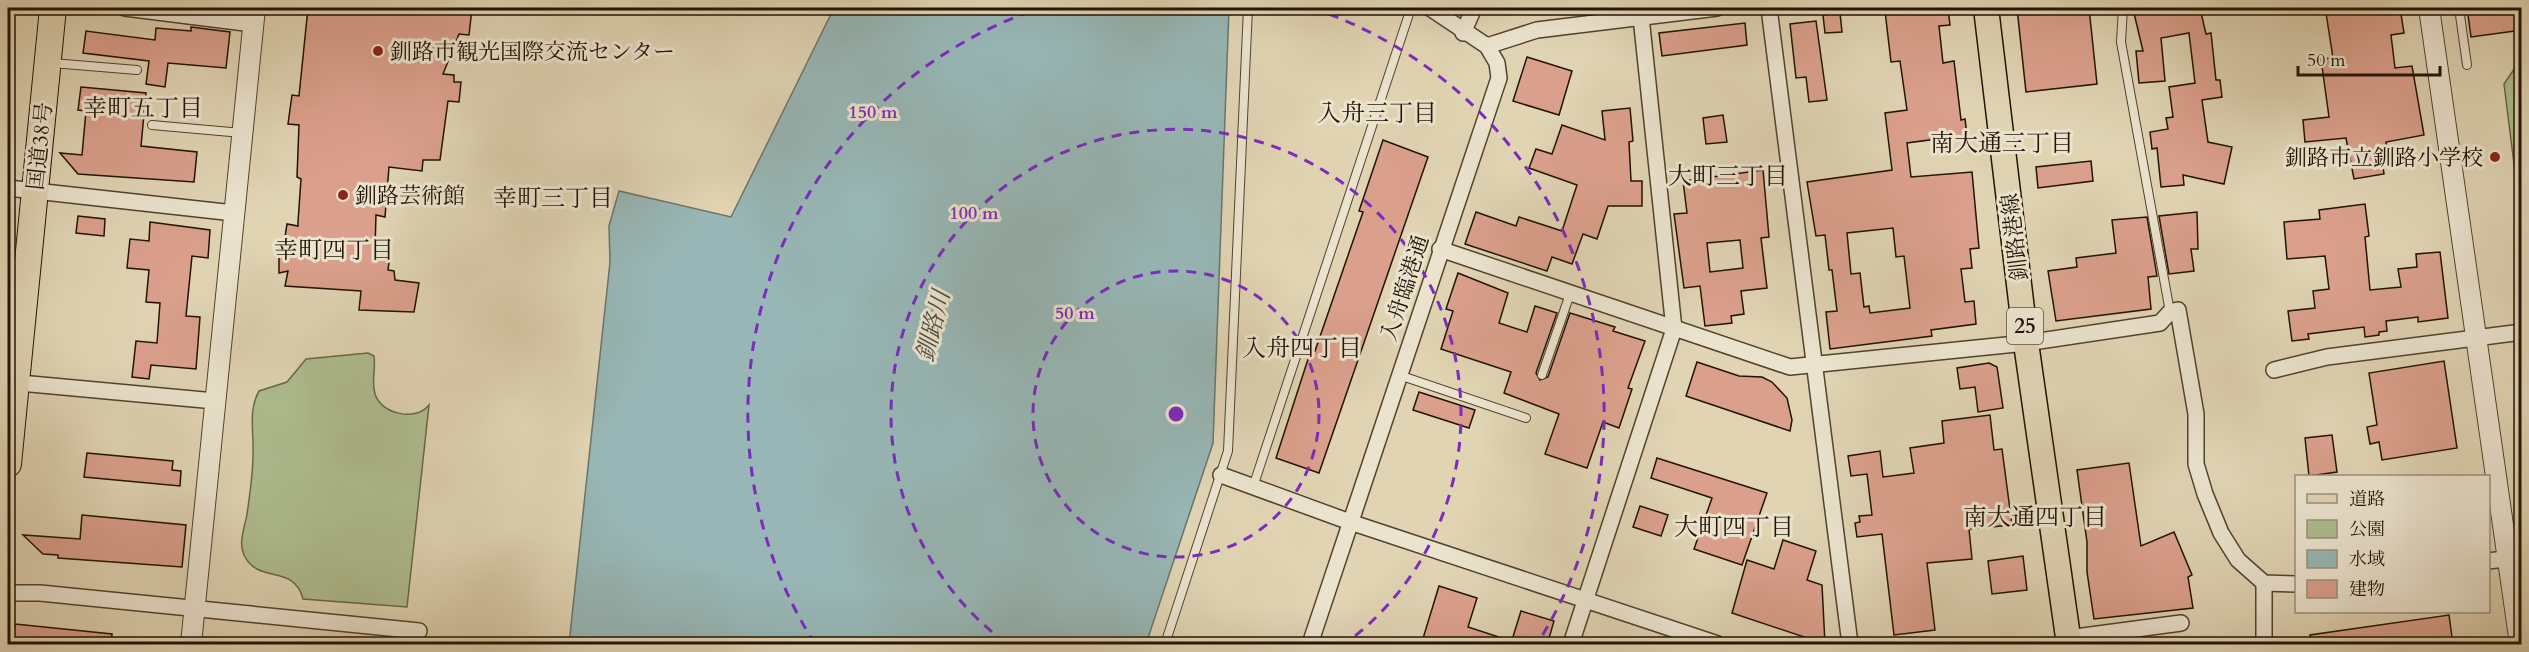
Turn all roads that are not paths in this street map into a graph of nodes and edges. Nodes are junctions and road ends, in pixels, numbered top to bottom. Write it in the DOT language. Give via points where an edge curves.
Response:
graph roads {
  1 [pos="53,8"];
  2 [pos="124,8"];
  3 [pos="1248,8"];
  4 [pos="1411,8"];
  5 [pos="1431,8"];
  6 [pos="1474,8"];
  7 [pos="1717,8"];
  8 [pos="1769,8"];
  9 [pos="1986,8"];
  10 [pos="2123,8"];
  11 [pos="2429,8"];
  12 [pos="2459,8"];
  13 [pos="254,16"];
  14 [pos="1641,17"];
  15 [pos="1463,33"];
  16 [pos="1487,46"];
  17 [pos="48,62"];
  18 [pos="2467,65"];
  19 [pos="137,70"];
  20 [pos="152,125"];
  21 [pos="242,133"];
  22 [pos="8,188"];
  23 [pos="35,191"];
  24 [pos="234,213"];
  25 [pos="1440,249"];
  26 [pos="1570,294"];
  27 [pos="2170,312"];
  28 [pos="1674,329"];
  29 [pos="2522,332"];
  30 [pos="2477,338"];
  31 [pos="2026,342"];
  32 [pos="1815,367"];
  33 [pos="2274,370"];
  34 [pos="1399,375"];
  35 [pos="1542,375"];
  36 [pos="11,383"];
  37 [pos="215,400"];
  38 [pos="1526,418"];
  39 [pos="8,464"];
  40 [pos="1221,476"];
  41 [pos="1253,487"];
  42 [pos="1350,522"];
  43 [pos="2506,559"];
  44 [pos="2264,583"];
  45 [pos="2295,584"];
  46 [pos="8,594"];
  47 [pos="1585,601"];
  48 [pos="195,608"];
  49 [pos="2181,623"];
  50 [pos="419,631"];
  51 [pos="2069,641"];
  52 [pos="1718,644"];
  53 [pos="191,645"];
  54 [pos="1165,645"];
  55 [pos="1310,645"];
  56 [pos="1571,645"];
  57 [pos="1850,645"];
  58 [pos="2264,645"];
  59 [pos="2520,645"];
  1 -- 17 [label="highway, 国道38号"];
  2 -- 13 [label="street"];
  3 -- 40 [label="lane" via="1228,451"];
  4 -- 41 [label="lane"];
  5 -- 15 [label="street"];
  6 -- 15 [label="street"];
  7 -- 14 [label="street"];
  8 -- 32 [label="street"];
  9 -- 31 [label="main road, 釧路港線 / 25"];
  10 -- 27 [label="lane" via="2121,42"];
  11 -- 30 [label="street"];
  12 -- 18 [label="lane"];
  13 -- 21 [label="street"];
  14 -- 16 [label="street" via="1538,30"];
  14 -- 28 [label="street"];
  15 -- 16 [label="street"];
  16 -- 25 [label="street, 入舟臨港通" via="1497,63 1499,78"];
  17 -- 19 [label="lane"];
  17 -- 23 [label="highway, 国道38号"];
  20 -- 21 [label="lane"];
  21 -- 24 [label="street"];
  22 -- 23 [label="street"];
  23 -- 24 [label="street"];
  23 -- 36 [label="highway, 国道38号"];
  24 -- 37 [label="street"];
  25 -- 26 [label="street"];
  25 -- 34 [label="street, 入舟臨港通"];
  26 -- 28 [label="street"];
  26 -- 35 [label="lane"];
  27 -- 31 [label="street" via="2160,323"];
  27 -- 44 [label="street" via="2178,310 2196,414 2196,464 2205,494 2220,533 2238,560"];
  28 -- 32 [label="street" via="1790,368"];
  28 -- 47 [label="street"];
  29 -- 30 [label="street"];
  30 -- 33 [label="street" via="2327,357"];
  30 -- 43 [label="street"];
  31 -- 32 [label="street"];
  31 -- 51 [label="main road, 釧路港線 / 25"];
  32 -- 57 [label="street"];
  34 -- 38 [label="lane"];
  34 -- 42 [label="street, 入舟臨港通"];
  36 -- 37 [label="street"];
  36 -- 39 [label="highway, 国道38号"];
  37 -- 48 [label="street"];
  40 -- 41 [label="street"];
  40 -- 54 [label="lane"];
  41 -- 42 [label="street"];
  42 -- 47 [label="street"];
  42 -- 55 [label="street, 入舟臨港通"];
  43 -- 59 [label="street"];
  44 -- 45 [label="street"];
  44 -- 58 [label="street"];
  46 -- 48 [label="street" via="40,593"];
  47 -- 52 [label="street"];
  47 -- 56 [label="street"];
  48 -- 50 [label="street"];
  48 -- 53 [label="street"];
  49 -- 51 [label="street"];
}
